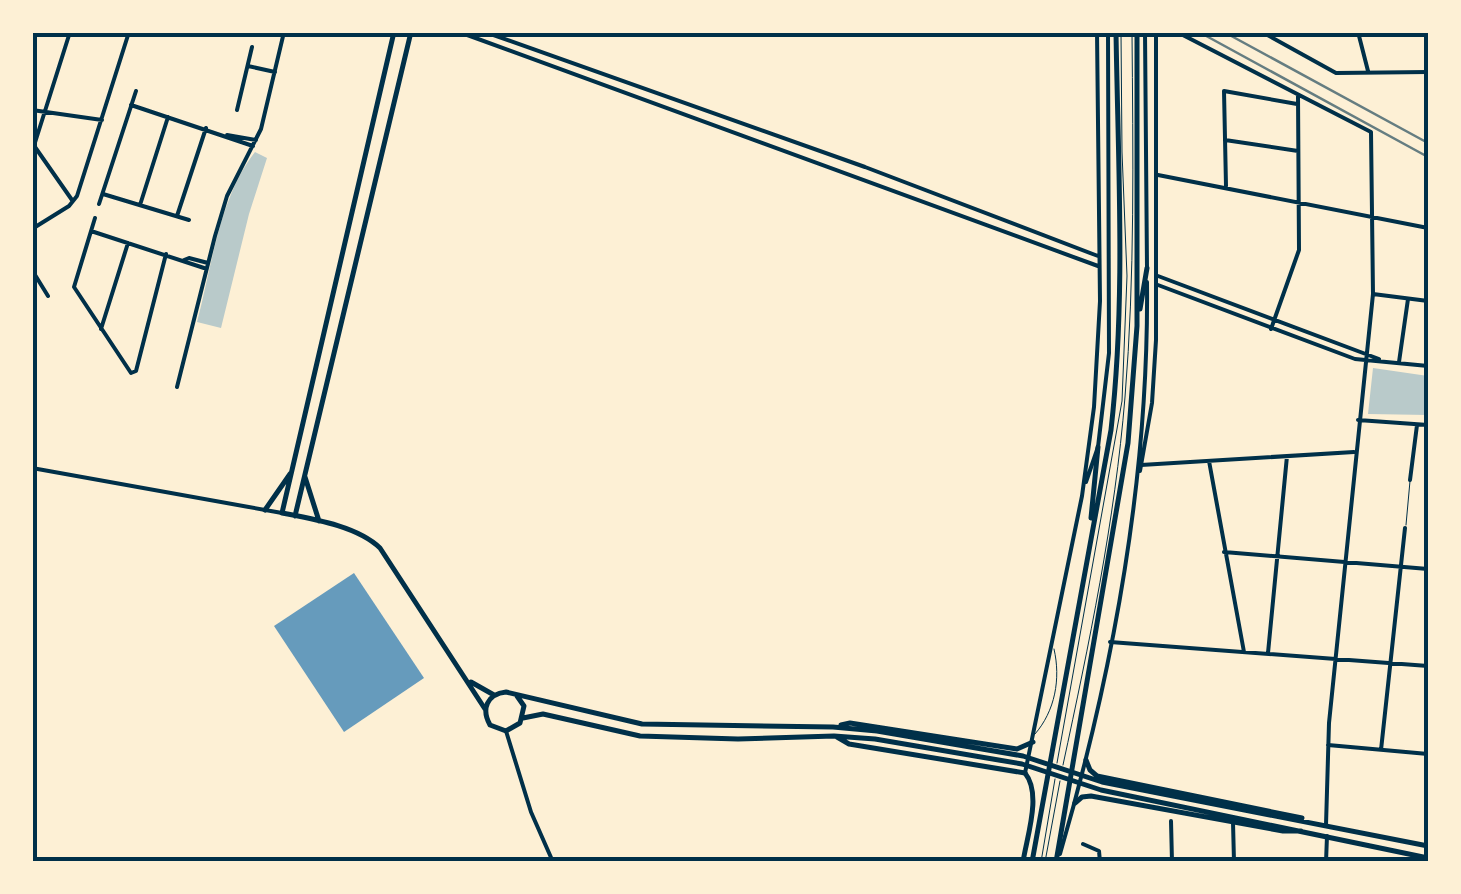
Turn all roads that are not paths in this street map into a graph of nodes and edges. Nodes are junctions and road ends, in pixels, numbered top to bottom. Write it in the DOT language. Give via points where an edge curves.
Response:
graph roads {
  1 [pos="70,32"];
  2 [pos="128,32"];
  3 [pos="284,32"];
  4 [pos="394,32"];
  5 [pos="410,32"];
  6 [pos="459,32"];
  7 [pos="485,32"];
  8 [pos="1097,32"];
  9 [pos="1115,32"];
  10 [pos="1138,32"];
  11 [pos="1156,32"];
  12 [pos="1176,32"];
  13 [pos="1262,32"];
  14 [pos="1358,32"];
  15 [pos="252,47"];
  16 [pos="248,66"];
  17 [pos="1368,71"];
  18 [pos="275,72"];
  19 [pos="1428,72"];
  20 [pos="136,91"];
  21 [pos="1298,95"];
  22 [pos="1297,104"];
  23 [pos="131,105"];
  24 [pos="32,110"];
  25 [pos="237,110"];
  26 [pos="44,111"];
  27 [pos="168,116"];
  28 [pos="102,120"];
  29 [pos="206,128"];
  30 [pos="1225,140"];
  31 [pos="254,143"];
  32 [pos="34,149"];
  33 [pos="1298,151"];
  34 [pos="1158,175"];
  35 [pos="1226,186"];
  36 [pos="103,194"];
  37 [pos="74,202"];
  38 [pos="1299,202"];
  39 [pos="99,204"];
  40 [pos="140,205"];
  41 [pos="177,216"];
  42 [pos="1370,217"];
  43 [pos="95,218"];
  44 [pos="188,220"];
  45 [pos="1428,228"];
  46 [pos="32,230"];
  47 [pos="91,231"];
  48 [pos="128,243"];
  49 [pos="166,254"];
  50 [pos="1098,256"];
  51 [pos="207,266"];
  52 [pos="1098,266"];
  53 [pos="1147,268"];
  54 [pos="32,270"];
  55 [pos="1158,276"];
  56 [pos="1158,285"];
  57 [pos="1372,294"];
  58 [pos="48,296"];
  59 [pos="1408,299"];
  60 [pos="331,301"];
  61 [pos="1428,302"];
  62 [pos="345,304"];
  63 [pos="1274,321"];
  64 [pos="1137,326"];
  65 [pos="1271,329"];
  66 [pos="101,330"];
  67 [pos="1317,336"];
  68 [pos="1314,344"];
  69 [pos="1367,353"];
  70 [pos="1379,360"];
  71 [pos="1365,362"];
  72 [pos="1399,362"];
  73 [pos="1428,366"];
  74 [pos="313,378"];
  75 [pos="326,382"];
  76 [pos="177,387"];
  77 [pos="1358,420"];
  78 [pos="1417,425"];
  79 [pos="1428,425"];
  80 [pos="1098,446"];
  81 [pos="1354,452"];
  82 [pos="1287,456"];
  83 [pos="1210,461"];
  84 [pos="1141,464"];
  85 [pos="32,468"];
  86 [pos="291,472"];
  87 [pos="305,476"];
  88 [pos="1410,480"];
  89 [pos="1136,491"];
  90 [pos="1082,496"];
  91 [pos="265,510"];
  92 [pos="282,513"];
  93 [pos="294,516"];
  94 [pos="319,521"];
  95 [pos="1405,528"];
  96 [pos="1088,551"];
  97 [pos="1224,552"];
  98 [pos="1278,557"];
  99 [pos="1344,562"];
  100 [pos="1402,566"];
  101 [pos="1428,569"];
  102 [pos="1110,642"];
  103 [pos="1053,646"];
  104 [pos="1244,652"];
  105 [pos="1268,653"];
  106 [pos="1335,658"];
  107 [pos="1391,664"];
  108 [pos="1428,666"];
  109 [pos="464,678"];
  110 [pos="494,694"];
  111 [pos="517,696"];
  112 [pos="485,708"];
  113 [pos="523,718"];
  114 [pos="833,727"];
  115 [pos="506,731"];
  116 [pos="834,736"];
  117 [pos="1034,738"];
  118 [pos="1328,745"];
  119 [pos="1011,748"];
  120 [pos="1381,750"];
  121 [pos="1428,754"];
  122 [pos="995,755"];
  123 [pos="1086,760"];
  124 [pos="1008,769"];
  125 [pos="1025,773"];
  126 [pos="1114,779"];
  127 [pos="1145,785"];
  128 [pos="1153,796"];
  129 [pos="1111,800"];
  130 [pos="1075,803"];
  131 [pos="1141,805"];
  132 [pos="1171,821"];
  133 [pos="1233,822"];
  134 [pos="1325,825"];
  135 [pos="1304,831"];
  136 [pos="1327,836"];
  137 [pos="1084,844"];
  138 [pos="1428,846"];
  139 [pos="1428,858"];
  140 [pos="551,862"];
  141 [pos="1024,862"];
  142 [pos="1032,862"];
  143 [pos="1043,862"];
  144 [pos="1057,862"];
  145 [pos="1100,862"];
  146 [pos="1172,862"];
  147 [pos="1234,862"];
  148 [pos="1326,862"];
  1 -- 26 [label="street"];
  2 -- 28 [label="street"];
  3 -- 18 [label="street"];
  4 -- 60 [label="main road"];
  5 -- 62 [label="main road"];
  6 -- 52 [label="street"];
  7 -- 50 [label="street"];
  8 -- 50 [label="street"];
  9 -- 80 [label="street" via="1109,353"];
  9 -- 96 [label="main road" via="1120,326 1111,430"];
  9 -- 143 [label="lane" via="1128,276 1122,401"];
  10 -- 53 [label="street"];
  10 -- 64 [label="main road"];
  10 -- 143 [label="lane" via="1125,402 1104,549"];
  11 -- 34 [label="street"];
  12 -- 21 [label="street"];
  13 -- 17 [label="street" via="1336,72"];
  14 -- 17 [label="street"];
  15 -- 16 [label="street"];
  16 -- 18 [label="street"];
  16 -- 25 [label="street"];
  17 -- 19 [label="street"];
  18 -- 31 [label="street"];
  20 -- 23 [label="street"];
  21 -- 22 [label="street"];
  21 -- 42 [label="street" via="1372,132"];
  22 -- 30 [label="street" via="1224,90"];
  22 -- 33 [label="street"];
  23 -- 27 [label="street"];
  23 -- 36 [label="street"];
  24 -- 26 [label="street"];
  26 -- 28 [label="street"];
  26 -- 32 [label="street"];
  27 -- 29 [label="street"];
  27 -- 40 [label="street"];
  28 -- 37 [label="street"];
  29 -- 31 [label="street"];
  29 -- 41 [label="street"];
  30 -- 33 [label="street"];
  30 -- 35 [label="street"];
  31 -- 51 [label="street" via="227,196"];
  32 -- 37 [label="street"];
  33 -- 38 [label="street"];
  34 -- 35 [label="street"];
  34 -- 55 [label="street"];
  35 -- 38 [label="street"];
  36 -- 39 [label="street"];
  36 -- 40 [label="street"];
  37 -- 46 [label="street"];
  38 -- 42 [label="street"];
  38 -- 63 [label="street" via="1298,258"];
  40 -- 41 [label="street"];
  41 -- 44 [label="street"];
  42 -- 45 [label="street"];
  42 -- 57 [label="street"];
  43 -- 47 [label="street"];
  47 -- 48 [label="street"];
  47 -- 66 [label="street" via="74,287"];
  48 -- 49 [label="street"];
  48 -- 66 [label="street"];
  49 -- 51 [label="street"];
  49 -- 66 [label="street" via="134,373"];
  50 -- 52 [label="street"];
  51 -- 76 [label="street"];
  52 -- 90 [label="street" via="1100,346"];
  53 -- 64 [label="main road"];
  53 -- 89 [label="street"];
  54 -- 58 [label="street"];
  55 -- 56 [label="street"];
  55 -- 63 [label="street"];
  56 -- 65 [label="street"];
  56 -- 84 [label="street" via="1152,403"];
  57 -- 59 [label="street"];
  57 -- 69 [label="street"];
  59 -- 61 [label="street"];
  59 -- 72 [label="street"];
  60 -- 62 [label="main road"];
  60 -- 74 [label="main road"];
  62 -- 75 [label="main road"];
  63 -- 65 [label="street"];
  63 -- 67 [label="street"];
  64 -- 144 [label="main road" via="1119,505"];
  65 -- 68 [label="street"];
  67 -- 68 [label="street"];
  67 -- 69 [label="street"];
  68 -- 71 [label="street"];
  69 -- 70 [label="street"];
  69 -- 71 [label="street"];
  70 -- 71 [label="street"];
  70 -- 72 [label="street"];
  71 -- 77 [label="street"];
  72 -- 73 [label="street"];
  74 -- 75 [label="main road"];
  74 -- 86 [label="main road"];
  75 -- 87 [label="main road"];
  77 -- 78 [label="street"];
  77 -- 81 [label="street"];
  78 -- 79 [label="street"];
  78 -- 88 [label="street"];
  80 -- 90 [label="street"];
  80 -- 96 [label="main road"];
  81 -- 82 [label="street"];
  81 -- 99 [label="street"];
  82 -- 83 [label="street"];
  82 -- 98 [label="street"];
  83 -- 84 [label="street"];
  83 -- 97 [label="street"];
  84 -- 89 [label="street"];
  85 -- 91 [label="street"];
  86 -- 91 [label="main road"];
  86 -- 92 [label="main road"];
  87 -- 93 [label="main road"];
  87 -- 94 [label="main road"];
  88 -- 95 [label="lane"];
  89 -- 102 [label="street"];
  90 -- 103 [label="street"];
  91 -- 92 [label="street"];
  92 -- 93 [label="main road"];
  93 -- 94 [label="main road"];
  94 -- 109 [label="main road" via="380,548"];
  95 -- 100 [label="street"];
  96 -- 142 [label="main road"];
  97 -- 98 [label="street"];
  97 -- 104 [label="street"];
  98 -- 99 [label="street"];
  98 -- 105 [label="street"];
  99 -- 100 [label="street"];
  99 -- 106 [label="street"];
  100 -- 101 [label="street"];
  100 -- 107 [label="street"];
  102 -- 104 [label="street"];
  102 -- 123 [label="street"];
  103 -- 117 [label="street"];
  103 -- 117 [label="lane" via="1058,670 1049,718"];
  104 -- 105 [label="street"];
  105 -- 106 [label="street"];
  106 -- 107 [label="street"];
  106 -- 118 [label="street"];
  107 -- 108 [label="street"];
  107 -- 120 [label="street"];
  109 -- 110 [label="main road"];
  109 -- 112 [label="main road"];
  110 -- 111 [label="main road"];
  110 -- 112 [label="main road"];
  111 -- 113 [label="main road"];
  111 -- 114 [label="main road" via="642,724"];
  112 -- 115 [label="main road" via="490,725"];
  113 -- 115 [label="main road"];
  113 -- 116 [label="main road" via="542,714 640,736"];
  114 -- 119 [label="main road" via="850,723"];
  114 -- 122 [label="main road"];
  115 -- 140 [label="street"];
  116 -- 122 [label="main road"];
  116 -- 124 [label="main road" via="849,744"];
  117 -- 119 [label="main road" via="1024,748"];
  117 -- 125 [label="street"];
  118 -- 120 [label="street"];
  118 -- 134 [label="street"];
  119 -- 124 [label="main road"];
  120 -- 121 [label="street"];
  122 -- 128 [label="main road" via="1100,790"];
  123 -- 126 [label="main road" via="1093,774"];
  123 -- 130 [label="street"];
  124 -- 125 [label="main road"];
  125 -- 141 [label="main road" via="1033,784"];
  126 -- 127 [label="main road"];
  126 -- 129 [label="main road" via="1103,787"];
  127 -- 131 [label="main road"];
  127 -- 134 [label="main road"];
  128 -- 134 [label="main road"];
  128 -- 135 [label="main road"];
  129 -- 130 [label="main road" via="1086,796"];
  129 -- 131 [label="main road"];
  130 -- 144 [label="street"];
  131 -- 133 [label="main road"];
  132 -- 146 [label="street"];
  133 -- 135 [label="main road"];
  133 -- 147 [label="street"];
  134 -- 138 [label="main road"];
  135 -- 136 [label="main road"];
  136 -- 139 [label="main road"];
  136 -- 148 [label="street"];
  137 -- 145 [label="street" via="1099,851"];
}
